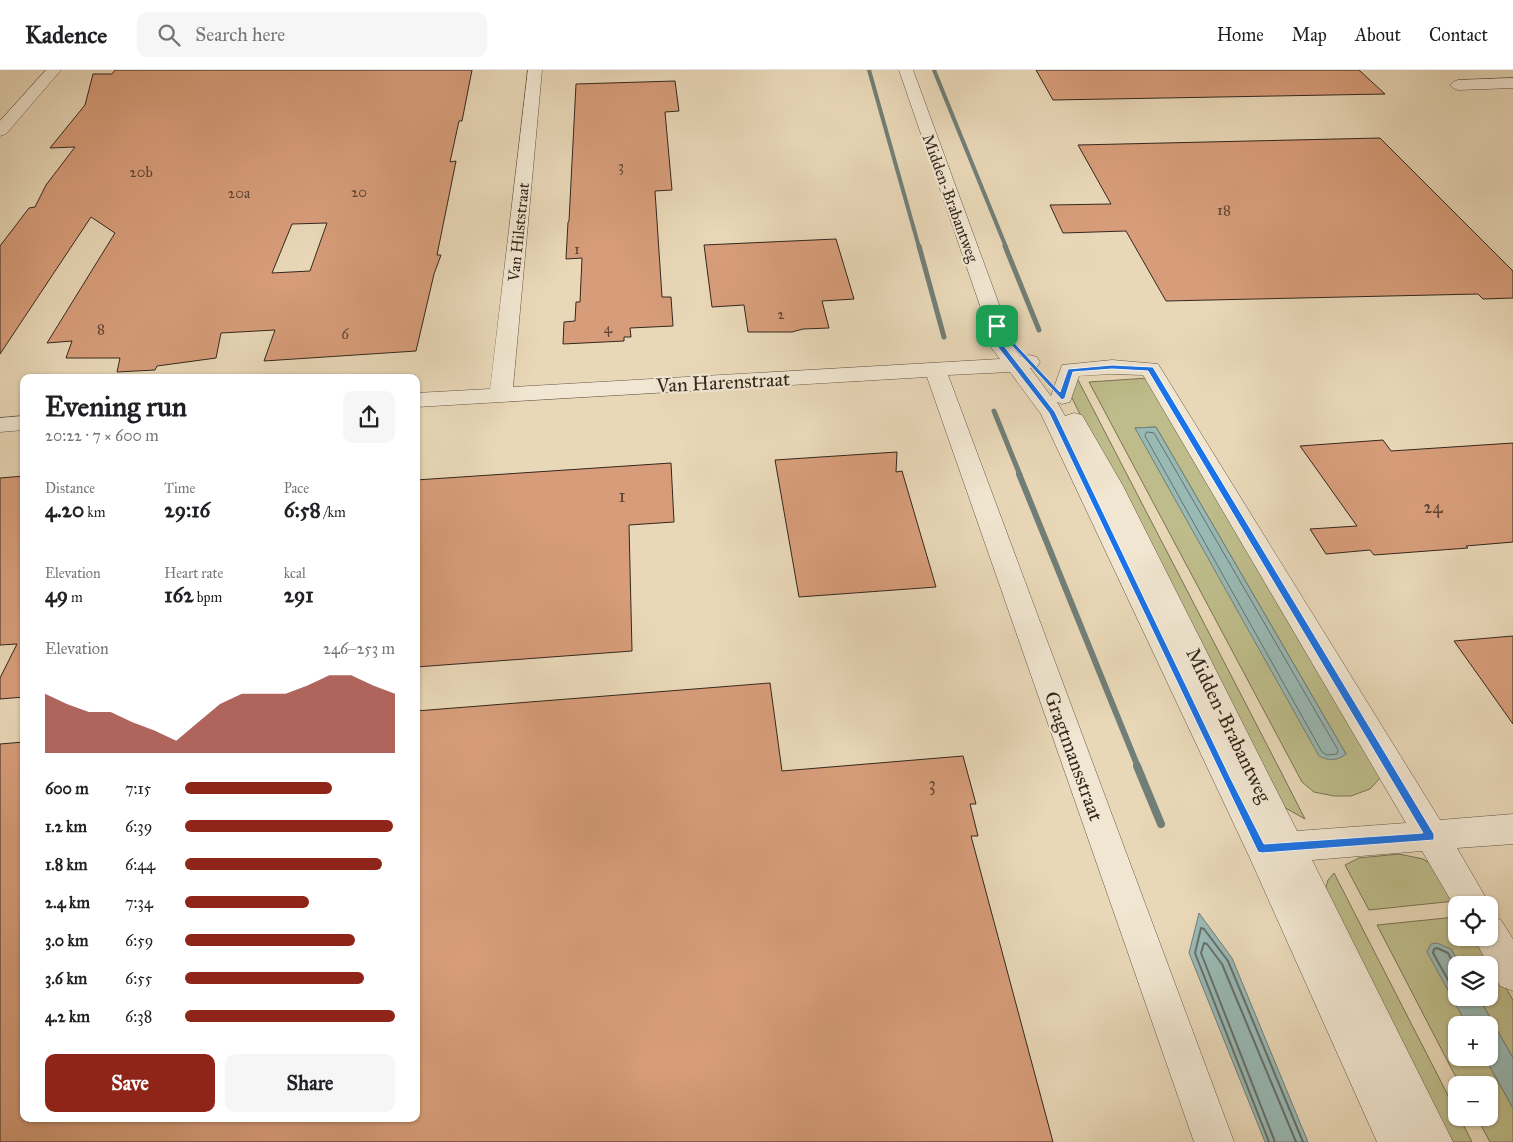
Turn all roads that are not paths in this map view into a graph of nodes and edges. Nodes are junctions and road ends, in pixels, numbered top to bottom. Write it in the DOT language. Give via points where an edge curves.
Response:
graph roads {
  1 [pos="54,70"];
  2 [pos="535,70"];
  3 [pos="906,70"];
  4 [pos="1513,83"];
  5 [pos="1458,85"];
  6 [pos="0,131"];
  7 [pos="1022,364"];
  8 [pos="935,370"];
  9 [pos="501,394"];
  10 [pos="1062,398"];
  11 [pos="420,400"];
  12 [pos="20,423"];
  13 [pos="0,425"];
  14 [pos="1513,829"];
  15 [pos="1431,837"];
  16 [pos="1275,848"];
  17 [pos="1467,896"];
  18 [pos="1497,946"];
  19 [pos="1513,972"];
  20 [pos="1214,1142"];
  21 [pos="1398,1142"];
  22 [pos="1433,1142"];
  1 -- 6 [label="street"];
  2 -- 9 [label="street, Van Hilststraat"];
  3 -- 7 [label="street, Midden-Brabantweg" via="997,326 1001,346"];
  4 -- 5 [label="street"];
  7 -- 8 [label="street, Van Harenstraat"];
  7 -- 10 [label="street, Midden-Brabantweg"];
  7 -- 16 [label="street, Midden-Brabantweg" via="1052,412 1227,780"];
  8 -- 9 [label="street, Van Harenstraat"];
  8 -- 20 [label="street, Gragtmansstraat"];
  9 -- 11 [label="street, Van Harenstraat"];
  10 -- 15 [label="street" via="1070,370 1104,367 1150,369"];
  10 -- 16 [label="street, Midden-Brabantweg" via="1111,486"];
  12 -- 13 [label="street"];
  14 -- 15 [label="street"];
  15 -- 16 [label="street"];
  15 -- 17 [label="street"];
  16 -- 21 [label="street, Midden-Brabantweg"];
  16 -- 22 [label="street, Midden-Brabantweg"];
  18 -- 19 [label="street"];
}
